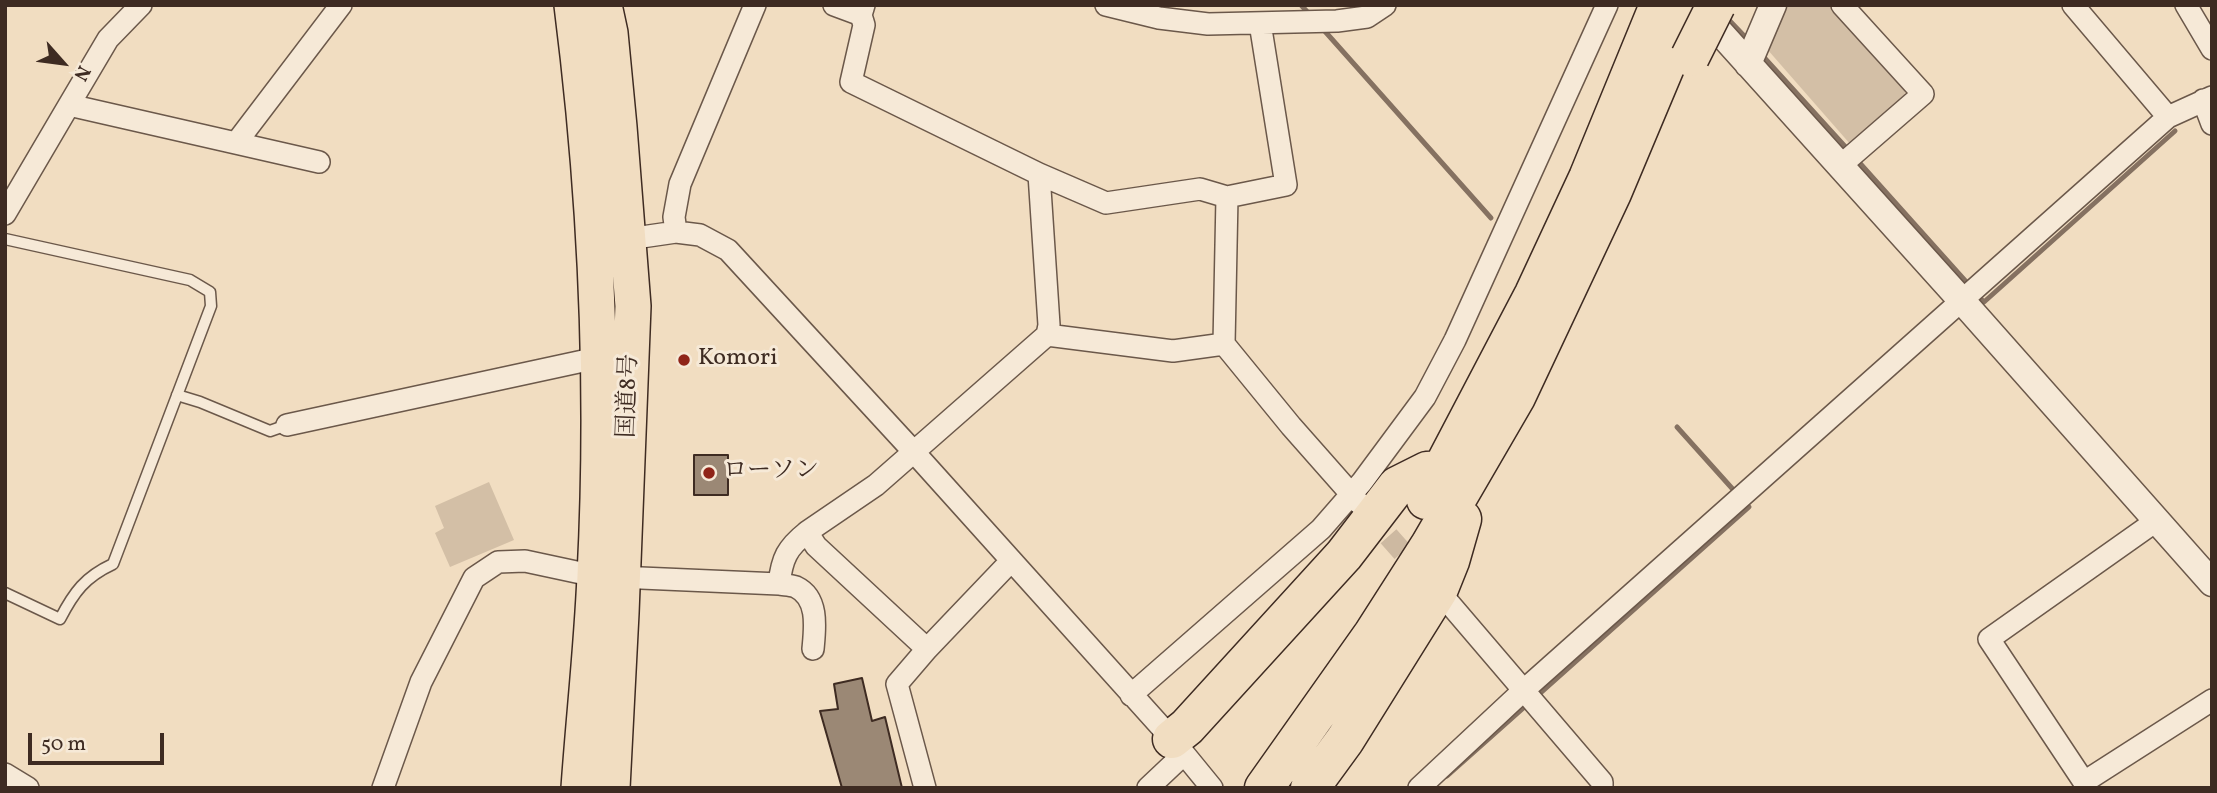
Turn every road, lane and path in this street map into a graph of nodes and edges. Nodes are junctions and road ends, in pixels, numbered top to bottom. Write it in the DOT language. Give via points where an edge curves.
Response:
graph roads {
  1 [pos="141,5"];
  2 [pos="341,5"];
  3 [pos="572,5"];
  4 [pos="604,5"];
  5 [pos="755,5"];
  6 [pos="834,5"];
  7 [pos="1106,5"];
  8 [pos="1385,5"];
  9 [pos="1607,5"];
  10 [pos="1693,5"];
  11 [pos="1716,5"];
  12 [pos="1773,5"];
  13 [pos="1842,5"];
  14 [pos="2073,5"];
  15 [pos="2186,5"];
  16 [pos="862,10"];
  17 [pos="1260,23"];
  18 [pos="1665,30"];
  19 [pos="2212,49"];
  20 [pos="1748,64"];
  21 [pos="2207,98"];
  22 [pos="69,105"];
  23 [pos="2168,117"];
  24 [pos="2212,124"];
  25 [pos="236,143"];
  26 [pos="319,162"];
  27 [pos="1840,166"];
  28 [pos="1039,174"];
  29 [pos="1227,197"];
  30 [pos="5,214"];
  31 [pos="676,232"];
  32 [pos="5,239"];
  33 [pos="628,239"];
  34 [pos="1963,302"];
  35 [pos="1046,335"];
  36 [pos="1224,344"];
  37 [pos="597,358"];
  38 [pos="177,395"];
  39 [pos="287,425"];
  40 [pos="1490,442"];
  41 [pos="913,451"];
  42 [pos="1443,470"];
  43 [pos="1358,503"];
  44 [pos="2156,521"];
  45 [pos="807,532"];
  46 [pos="1011,561"];
  47 [pos="609,577"];
  48 [pos="2212,583"];
  49 [pos="779,584"];
  50 [pos="5,593"];
  51 [pos="1449,603"];
  52 [pos="813,649"];
  53 [pos="927,649"];
  54 [pos="1131,695"];
  55 [pos="1531,698"];
  56 [pos="2212,700"];
  57 [pos="1178,747"];
  58 [pos="5,774"];
  59 [pos="2085,785"];
  60 [pos="28,788"];
  61 [pos="383,788"];
  62 [pos="579,788"];
  63 [pos="611,788"];
  64 [pos="925,788"];
  65 [pos="1148,788"];
  66 [pos="1212,788"];
  67 [pos="1248,788"];
  68 [pos="1264,788"];
  69 [pos="1310,788"];
  70 [pos="1419,788"];
  71 [pos="1602,788"];
  1 -- 22 [label="street" via="108,39"];
  2 -- 25 [label="street"];
  3 -- 37 [label="highway, 国道8号" via="584,94"];
  4 -- 33 [label="highway, 国道8号"];
  5 -- 31 [label="street" via="680,184"];
  6 -- 16 [label="street"];
  7 -- 17 [label="street" via="1208,24"];
  8 -- 17 [label="street" via="1367,17 1336,22"];
  9 -- 43 [label="street" via="1455,340"];
  10 -- 18 [label="highway"];
  10 -- 20 [label="street"];
  11 -- 18 [label="highway, bridge"];
  12 -- 20 [label="street"];
  13 -- 27 [label="street" via="1923,94"];
  14 -- 23 [label="street"];
  15 -- 19 [label="street"];
  16 -- 28 [label="street" via="864,25 851,82"];
  17 -- 29 [label="street" via="1286,185"];
  18 -- 40 [label="highway" via="1593,264"];
  18 -- 42 [label="highway" via="1616,109 1534,294"];
  20 -- 27 [label="street"];
  21 -- 23 [label="street"];
  21 -- 24 [label="street"];
  22 -- 25 [label="street"];
  22 -- 30 [label="street"];
  23 -- 34 [label="street"];
  25 -- 26 [label="street"];
  27 -- 34 [label="street"];
  28 -- 29 [label="street" via="1106,203 1200,189"];
  28 -- 35 [label="street"];
  29 -- 36 [label="street"];
  31 -- 33 [label="street"];
  31 -- 41 [label="street" via="700,235 728,250"];
  32 -- 38 [label="lane" via="190,280 209,292 211,306"];
  33 -- 47 [label="highway, 国道8号" via="632,340"];
  34 -- 44 [label="street"];
  34 -- 55 [label="street" via="1731,506"];
  35 -- 36 [label="street" via="1172,351"];
  35 -- 41 [label="street"];
  36 -- 43 [label="street"];
  37 -- 39 [label="street"];
  37 -- 47 [label="highway, 国道8号"];
  38 -- 39 [label="lane" via="270,431"];
  38 -- 50 [label="lane" via="113,564 93,573 60,619"];
  40 -- 68 [label="highway" via="1373,634"];
  40 -- 69 [label="highway" via="1473,480 1438,591"];
  41 -- 45 [label="street" via="876,485"];
  41 -- 46 [label="street"];
  42 -- 57 [label="highway" via="1427,471 1397,486 1345,555 1187,727"];
  42 -- 67 [label="highway" via="1329,668"];
  43 -- 54 [label="street" via="1321,529"];
  44 -- 48 [label="street"];
  44 -- 59 [label="street" via="1989,639"];
  45 -- 49 [label="street" via="791,544 781,564"];
  45 -- 53 [label="street" via="816,546"];
  46 -- 53 [label="street"];
  46 -- 54 [label="street"];
  47 -- 49 [label="street"];
  47 -- 61 [label="street" via="525,561 498,562 474,578 421,682"];
  47 -- 62 [label="highway, 国道8号"];
  47 -- 63 [label="highway, 国道8号"];
  49 -- 52 [label="street" via="796,587 810,599 815,623"];
  51 -- 55 [label="street"];
  53 -- 64 [label="street" via="897,684"];
  54 -- 57 [label="street"];
  55 -- 70 [label="street"];
  55 -- 71 [label="street" via="1602,782"];
  56 -- 59 [label="street"];
  57 -- 65 [label="street"];
  57 -- 66 [label="street"];
  58 -- 60 [label="street"];
}
